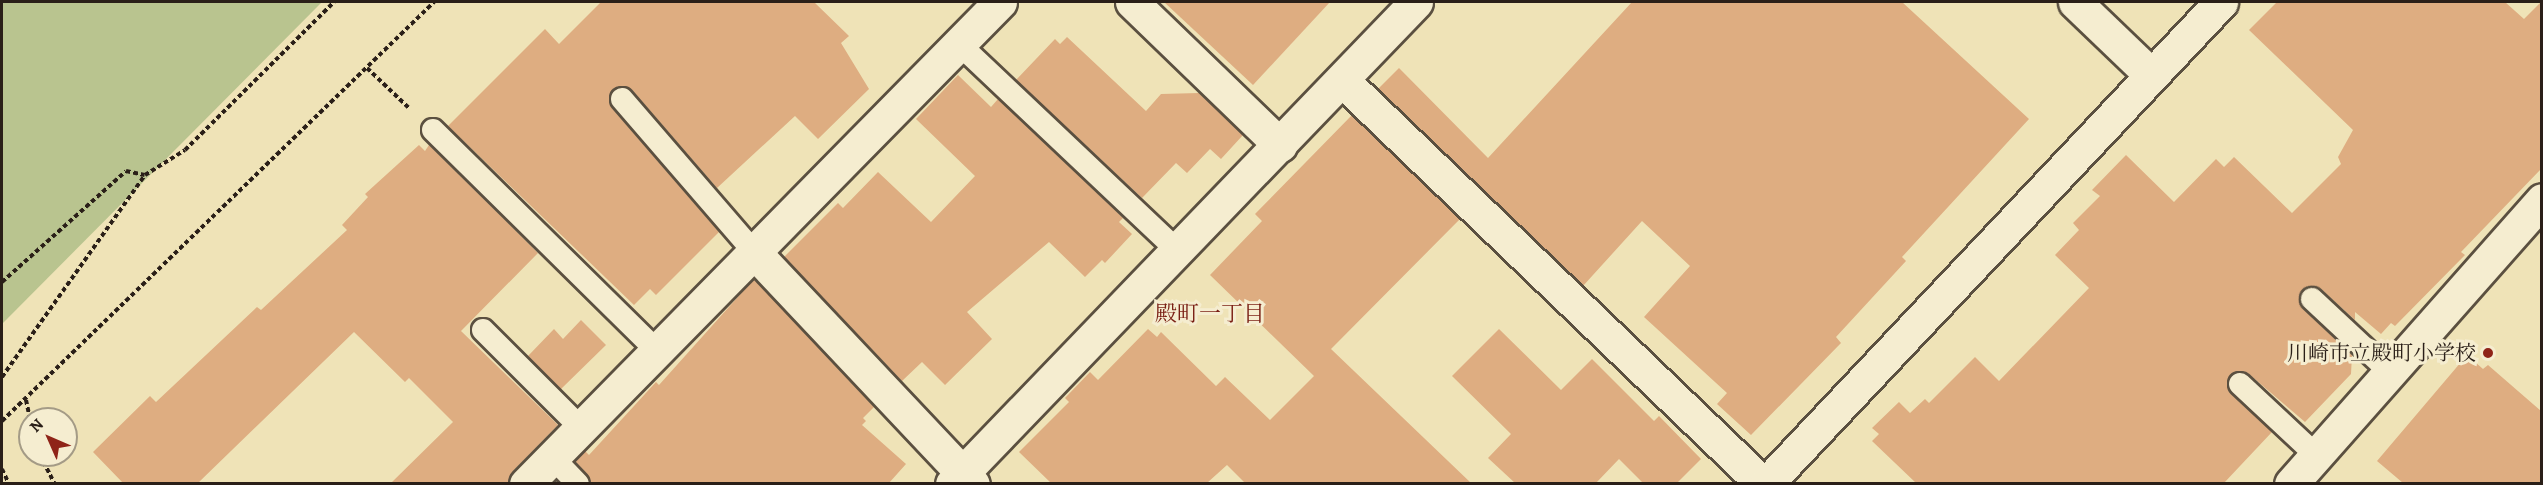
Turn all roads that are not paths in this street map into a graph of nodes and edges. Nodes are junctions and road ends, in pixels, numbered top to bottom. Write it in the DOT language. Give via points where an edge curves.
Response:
graph roads {
  1 [pos="1000,2"];
  2 [pos="1132,2"];
  3 [pos="1416,2"];
  4 [pos="2075,2"];
  5 [pos="2221,2"];
  6 [pos="958,43"];
  7 [pos="2151,75"];
  8 [pos="1342,80"];
  9 [pos="622,99"];
  10 [pos="432,130"];
  11 [pos="1280,145"];
  12 [pos="2541,200"];
  13 [pos="1175,248"];
  14 [pos="754,252"];
  15 [pos="2312,300"];
  16 [pos="483,330"];
  17 [pos="657,351"];
  18 [pos="2388,370"];
  19 [pos="2240,384"];
  20 [pos="581,428"];
  21 [pos="2316,454"];
  22 [pos="552,457"];
  23 [pos="962,479"];
  24 [pos="526,483"];
  25 [pos="578,483"];
  26 [pos="1765,483"];
  27 [pos="2291,483"];
  1 -- 6 [label="street"];
  2 -- 11 [label="street"];
  3 -- 8 [label="street"];
  4 -- 7 [label="street"];
  5 -- 7 [label="street"];
  6 -- 13 [label="lane"];
  6 -- 14 [label="street"];
  7 -- 26 [label="street"];
  8 -- 11 [label="street"];
  8 -- 26 [label="street"];
  9 -- 14 [label="lane"];
  10 -- 17 [label="lane"];
  11 -- 13 [label="street"];
  12 -- 18 [label="street"];
  13 -- 23 [label="street"];
  14 -- 17 [label="street"];
  14 -- 23 [label="street"];
  15 -- 18 [label="lane"];
  16 -- 20 [label="lane"];
  17 -- 20 [label="street"];
  18 -- 21 [label="street"];
  19 -- 21 [label="lane"];
  20 -- 22 [label="street"];
  21 -- 27 [label="street"];
  22 -- 24 [label="street"];
  22 -- 25 [label="lane"];
}
